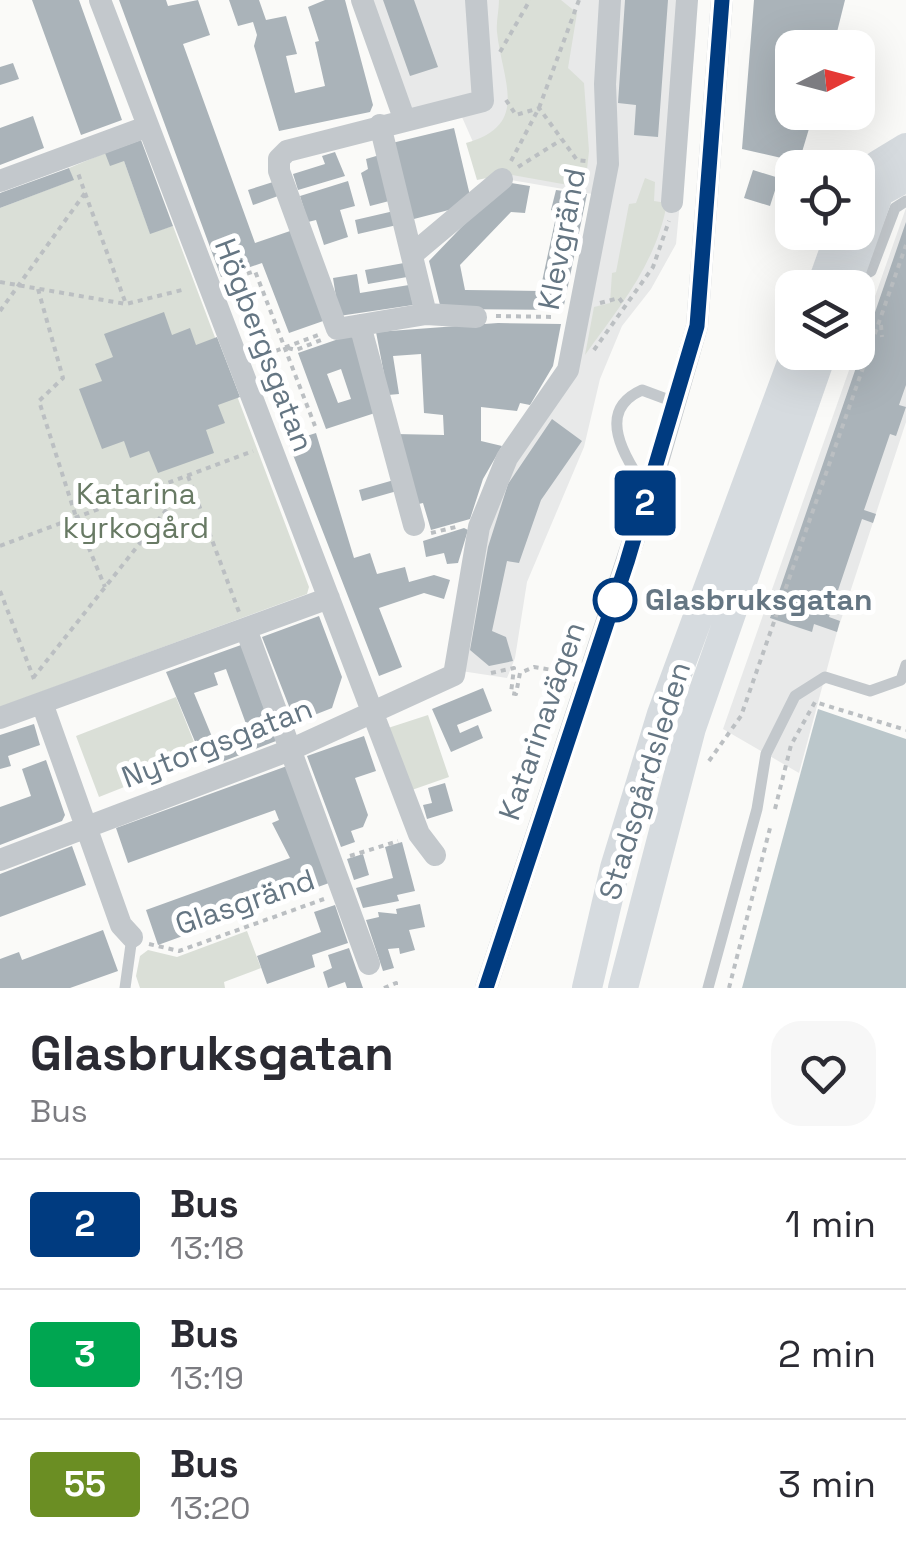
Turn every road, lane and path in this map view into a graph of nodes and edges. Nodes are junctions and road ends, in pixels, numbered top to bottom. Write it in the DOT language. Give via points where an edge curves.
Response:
graph roads {
  1 [pos="100,0"];
  2 [pos="362,0"];
  3 [pos="476,0"];
  4 [pos="530,0"];
  5 [pos="579,0"];
  6 [pos="610,0"];
  7 [pos="687,0"];
  8 [pos="722,0"];
  9 [pos="480,54"];
  10 [pos="506,100"];
  11 [pos="540,108"];
  12 [pos="404,118"];
  13 [pos="380,125"];
  14 [pos="146,127"];
  15 [pos="562,139"];
  16 [pos="906,149"];
  17 [pos="72,154"];
  18 [pos="592,162"];
  19 [pos="502,179"];
  20 [pos="0,181"];
  21 [pos="887,190"];
  22 [pos="85,192"];
  23 [pos="672,202"];
  24 [pos="906,245"];
  25 [pos="414,253"];
  26 [pos="845,270"];
  27 [pos="233,278"];
  28 [pos="0,282"];
  29 [pos="207,282"];
  30 [pos="18,286"];
  31 [pos="38,289"];
  32 [pos="126,304"];
  33 [pos="598,304"];
  34 [pos="625,306"];
  35 [pos="0,311"];
  36 [pos="426,314"];
  37 [pos="517,316"];
  38 [pos="476,317"];
  39 [pos="562,317"];
  40 [pos="878,324"];
  41 [pos="348,327"];
  42 [pos="882,337"];
  43 [pos="285,347"];
  44 [pos="262,356"];
  45 [pos="568,370"];
  46 [pos="789,370"];
  47 [pos="816,370"];
  48 [pos="677,403"];
  49 [pos="846,420"];
  50 [pos="852,422"];
  51 [pos="315,426"];
  52 [pos="271,444"];
  53 [pos="188,476"];
  54 [pos="167,485"];
  55 [pos="648,493"];
  56 [pos="76,517"];
  57 [pos="468,524"];
  58 [pos="422,529"];
  59 [pos="0,546"];
  60 [pos="105,588"];
  61 [pos="0,591"];
  62 [pos="328,598"];
  63 [pos="782,606"];
  64 [pos="789,608"];
  65 [pos="246,629"];
  66 [pos="906,665"];
  67 [pos="564,672"];
  68 [pos="492,673"];
  69 [pos="33,678"];
  70 [pos="42,702"];
  71 [pos="374,712"];
  72 [pos="0,718"];
  73 [pos="906,730"];
  74 [pos="290,750"];
  75 [pos="703,767"];
  76 [pos="85,826"];
  77 [pos="401,840"];
  78 [pos="435,856"];
  79 [pos="0,860"];
  80 [pos="332,862"];
  81 [pos="342,892"];
  82 [pos="132,937"];
  83 [pos="160,949"];
  84 [pos="368,964"];
  85 [pos="126,988"];
  86 [pos="384,988"];
  87 [pos="396,988"];
  88 [pos="486,988"];
  89 [pos="588,988"];
  90 [pos="623,988"];
  91 [pos="708,988"];
  92 [pos="730,988"];
  1 -- 14 [label="street, Högbergsgatan"];
  2 -- 12 [label="street"];
  3 -- 9 [label="street"];
  4 -- 9 [label="path" via="501,52"];
  5 -- 11 [label="path"];
  6 -- 45 [label="street, Klevgränd" via="608,164"];
  7 -- 23 [label="street"];
  8 -- 48 [label="street, Katarinavägen" via="703,279"];
  9 -- 12 [label="street" via="483,101"];
  10 -- 11 [label="path" via="516,114"];
  11 -- 15 [label="path"];
  11 -- 19 [label="path"];
  12 -- 13 [label="street"];
  13 -- 25 [label="street"];
  13 -- 41 [label="street" via="287,150 279,159"];
  14 -- 17 [label="street"];
  14 -- 29 [label="street, Högbergsgatan"];
  15 -- 18 [label="path" via="577,160"];
  15 -- 19 [label="path"];
  16 -- 21 [label="main road" via="878,166"];
  17 -- 20 [label="street"];
  17 -- 22 [label="path"];
  19 -- 25 [label="street"];
  21 -- 26 [label="main road"];
  22 -- 30 [label="path"];
  22 -- 32 [label="path"];
  23 -- 34 [label="path" via="660,254"];
  24 -- 40 [label="path"];
  25 -- 36 [label="street"];
  27 -- 43 [label="path, Högbergsgatan" via="255,270"];
  28 -- 30 [label="path"];
  29 -- 32 [label="path"];
  29 -- 52 [label="street, Högbergsgatan"];
  30 -- 31 [label="path"];
  30 -- 35 [label="path"];
  31 -- 32 [label="path"];
  31 -- 56 [label="path" via="63,378 38,400"];
  33 -- 34 [label="path" via="619,298"];
  34 -- 45 [label="path" via="584,364"];
  36 -- 38 [label="street"];
  36 -- 41 [label="street"];
  37 -- 39 [label="path"];
  40 -- 42 [label="path"];
  40 -- 49 [label="path"];
  41 -- 43 [label="path"];
  41 -- 58 [label="street"];
  43 -- 44 [label="path"];
  43 -- 51 [label="path, Högbergsgatan"];
  45 -- 71 [label="street, Nytorgsgatan" via="506,458 479,527 454,675"];
  46 -- 89 [label="main road, Stadsgårdsleden" via="662,714 615,868"];
  47 -- 90 [label="main road, Stadsgårdsleden" via="691,728"];
  48 -- 55 [label="street, Katarinavägen"];
  48 -- 55 [label="lane" via="642,390 618,409 616,436"];
  49 -- 50 [label="path"];
  49 -- 63 [label="path"];
  52 -- 53 [label="path"];
  52 -- 62 [label="street, Högbergsgatan"];
  53 -- 54 [label="path"];
  53 -- 65 [label="path"];
  54 -- 56 [label="path"];
  54 -- 60 [label="path" via="167,508"];
  55 -- 88 [label="street, Katarinavägen"];
  56 -- 59 [label="path"];
  56 -- 60 [label="path"];
  57 -- 58 [label="path"];
  60 -- 69 [label="path"];
  61 -- 69 [label="path"];
  62 -- 65 [label="street"];
  62 -- 71 [label="street, Högbergsgatan"];
  63 -- 64 [label="path"];
  63 -- 75 [label="path" via="741,716"];
  65 -- 70 [label="street"];
  65 -- 74 [label="street"];
  66 -- 91 [label="lane" via="901,680 870,690 824,677 794,696 766,754"];
  67 -- 68 [label="path" via="534,667 520,673 516,694 514,668"];
  69 -- 70 [label="path"];
  70 -- 72 [label="street"];
  70 -- 76 [label="street"];
  71 -- 74 [label="street, Nytorgsgatan"];
  71 -- 78 [label="street, Högbergsgatan" via="419,834"];
  73 -- 92 [label="path" via="816,702 791,745"];
  74 -- 76 [label="street, Nytorgsgatan"];
  74 -- 80 [label="street"];
  76 -- 79 [label="street, Nytorgsgatan"];
  76 -- 82 [label="street" via="121,925"];
  77 -- 80 [label="path"];
  80 -- 81 [label="street"];
  81 -- 83 [label="path, Glasgränd" via="179,951"];
  81 -- 84 [label="street"];
  82 -- 85 [label="lane"];
  86 -- 87 [label="path"];
}
